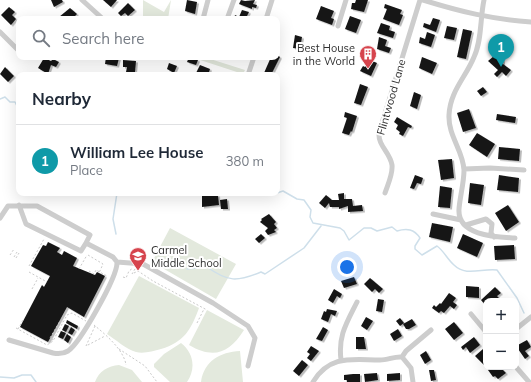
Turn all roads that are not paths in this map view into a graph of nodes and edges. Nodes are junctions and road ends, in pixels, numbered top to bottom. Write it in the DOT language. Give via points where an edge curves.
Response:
graph roads {
  1 [pos="82,0"];
  2 [pos="208,0"];
  3 [pos="234,0"];
  4 [pos="272,0"];
  5 [pos="346,0"];
  6 [pos="422,0"];
  7 [pos="484,0"];
  8 [pos="101,16"];
  9 [pos="203,16"];
  10 [pos="229,16"];
  11 [pos="267,16"];
  12 [pos="480,16"];
  13 [pos="531,22"];
  14 [pos="338,26"];
  15 [pos="0,32"];
  16 [pos="16,48"];
  17 [pos="253,60"];
  18 [pos="249,72"];
  19 [pos="464,169"];
  20 [pos="524,170"];
  21 [pos="385,193"];
  22 [pos="19,205"];
  23 [pos="433,214"];
  24 [pos="0,218"];
  25 [pos="461,220"];
  26 [pos="466,225"];
  27 [pos="494,237"];
  28 [pos="515,238"];
  29 [pos="86,243"];
  30 [pos="117,262"];
  31 [pos="357,302"];
  32 [pos="471,314"];
  33 [pos="531,317"];
  34 [pos="519,327"];
  35 [pos="483,328"];
  36 [pos="431,330"];
  37 [pos="9,340"];
  38 [pos="402,357"];
  39 [pos="341,360"];
  40 [pos="248,366"];
  41 [pos="519,370"];
  42 [pos="528,381"];
  43 [pos="313,382"];
  44 [pos="413,382"];
  1 -- 8 [label="street"];
  2 -- 9 [label="street"];
  3 -- 10 [label="street"];
  4 -- 11 [label="street"];
  5 -- 14 [label="street"];
  6 -- 12 [label="street"];
  6 -- 21 [label="street, Flintwood Lane" via="379,133 379,143 392,165"];
  7 -- 12 [label="street"];
  12 -- 13 [label="street"];
  12 -- 19 [label="street" via="476,51 454,92 450,107 450,129"];
  15 -- 16 [label="street"];
  17 -- 18 [label="street"];
  19 -- 20 [label="street"];
  19 -- 25 [label="street" via="459,209"];
  22 -- 24 [label="street" via="8,206"];
  22 -- 29 [label="street" via="38,206 90,235"];
  22 -- 29 [label="street" via="26,224 81,251"];
  23 -- 25 [label="street"];
  25 -- 26 [label="street"];
  26 -- 27 [label="street" via="479,233"];
  26 -- 27 [label="street" via="486,219 492,224 491,233"];
  27 -- 28 [label="street"];
  29 -- 30 [label="street" via="113,257"];
  30 -- 37 [label="street" via="116,273 89,322 66,352 53,353"];
  30 -- 40 [label="street" via="142,264 213,303 248,326 255,338"];
  31 -- 39 [label="street" via="341,334"];
  32 -- 35 [label="street"];
  33 -- 34 [label="street"];
  36 -- 38 [label="street"];
  38 -- 39 [label="street" via="386,360"];
  38 -- 44 [label="street" via="411,368"];
  39 -- 43 [label="street" via="325,368"];
  41 -- 42 [label="street"];
}
